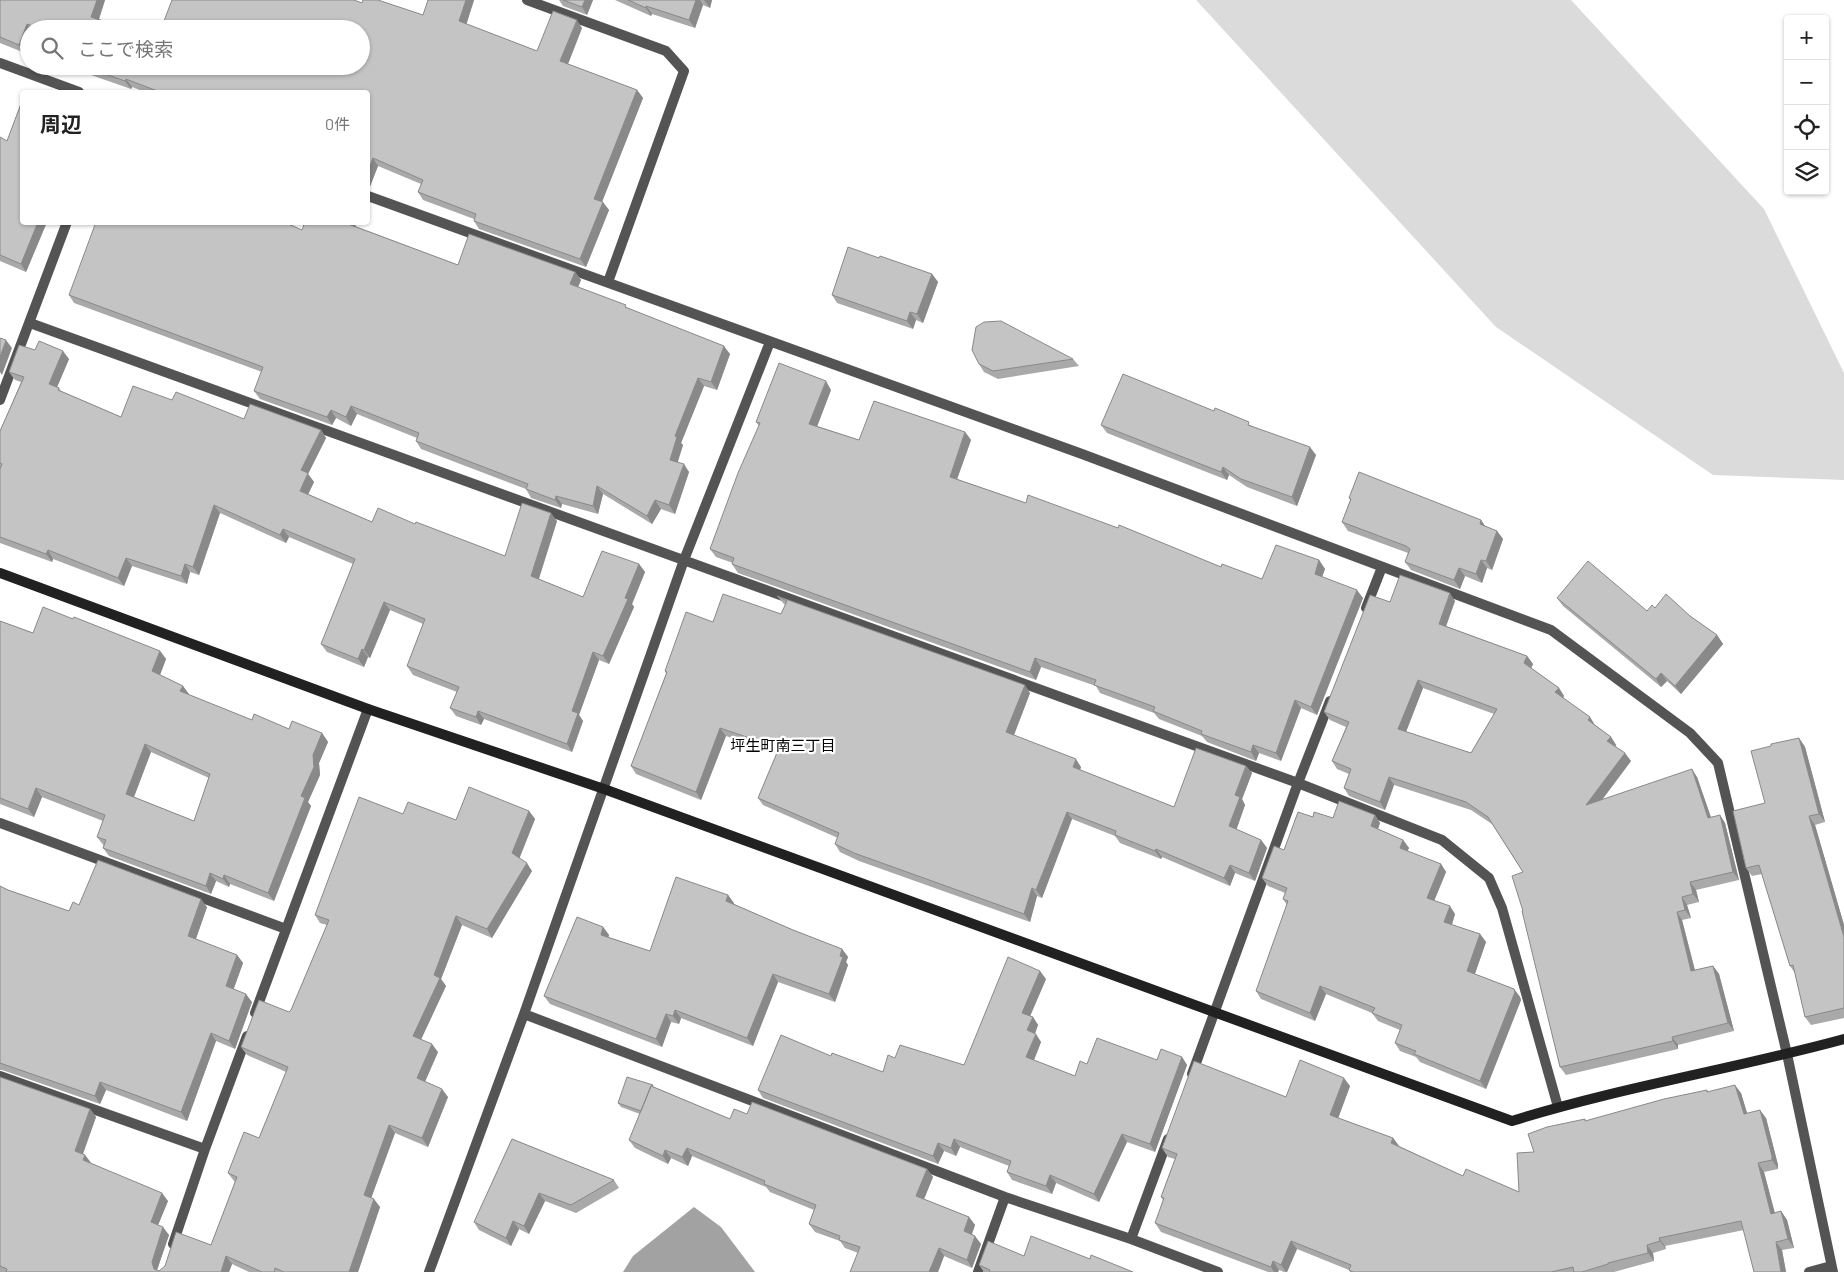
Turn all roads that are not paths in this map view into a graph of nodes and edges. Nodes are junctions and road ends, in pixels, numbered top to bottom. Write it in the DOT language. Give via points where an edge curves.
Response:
graph roads {
  1 [pos="527,0"];
  2 [pos="0,63"];
  3 [pos="20,70"];
  4 [pos="33,75"];
  5 [pos="74,90"];
  6 [pos="370,197"];
  7 [pos="67,225"];
  8 [pos="608,282"];
  9 [pos="30,323"];
  10 [pos="770,342"];
  11 [pos="0,400"];
  12 [pos="684,560"];
  13 [pos="1382,567"];
  14 [pos="0,573"];
  15 [pos="1361,621"];
  16 [pos="1333,693"];
  17 [pos="368,709"];
  18 [pos="1298,783"];
  19 [pos="604,789"];
  20 [pos="0,823"];
  21 [pos="286,928"];
  22 [pos="524,1014"];
  23 [pos="1215,1014"];
  24 [pos="1844,1039"];
  25 [pos="1787,1054"];
  26 [pos="0,1076"];
  27 [pos="1188,1086"];
  28 [pos="1558,1107"];
  29 [pos="1171,1131"];
  30 [pos="205,1149"];
  31 [pos="1005,1197"];
  32 [pos="1132,1239"];
  33 [pos="170,1253"];
  34 [pos="1832,1269"];
  35 [pos="429,1272"];
  36 [pos="978,1272"];
  37 [pos="1218,1272"];
  38 [pos="1809,1272"];
  1 -- 8 [label="street" via="666,51 684,71"];
  2 -- 3 [label="street"];
  4 -- 5 [label="street"];
  6 -- 8 [label="street"];
  7 -- 9 [label="street"];
  8 -- 10 [label="street"];
  9 -- 11 [label="street"];
  9 -- 12 [label="street"];
  10 -- 12 [label="street"];
  10 -- 13 [label="street"];
  12 -- 18 [label="street"];
  12 -- 19 [label="street"];
  13 -- 15 [label="street"];
  13 -- 25 [label="street" via="1551,630 1690,733 1718,763"];
  14 -- 17 [label="street"];
  16 -- 18 [label="street"];
  17 -- 19 [label="street"];
  17 -- 21 [label="street"];
  18 -- 23 [label="street"];
  18 -- 28 [label="street" via="1442,840 1489,878 1502,908"];
  19 -- 22 [label="street"];
  19 -- 23 [label="street"];
  20 -- 21 [label="street"];
  21 -- 30 [label="street"];
  22 -- 31 [label="street"];
  22 -- 35 [label="street"];
  23 -- 27 [label="street"];
  23 -- 28 [label="street" via="1512,1121"];
  24 -- 25 [label="street"];
  25 -- 28 [label="street"];
  25 -- 34 [label="street"];
  26 -- 30 [label="street"];
  29 -- 32 [label="street"];
  30 -- 33 [label="street"];
  31 -- 32 [label="street"];
  31 -- 36 [label="street"];
  32 -- 37 [label="street"];
  34 -- 38 [label="street"];
}
